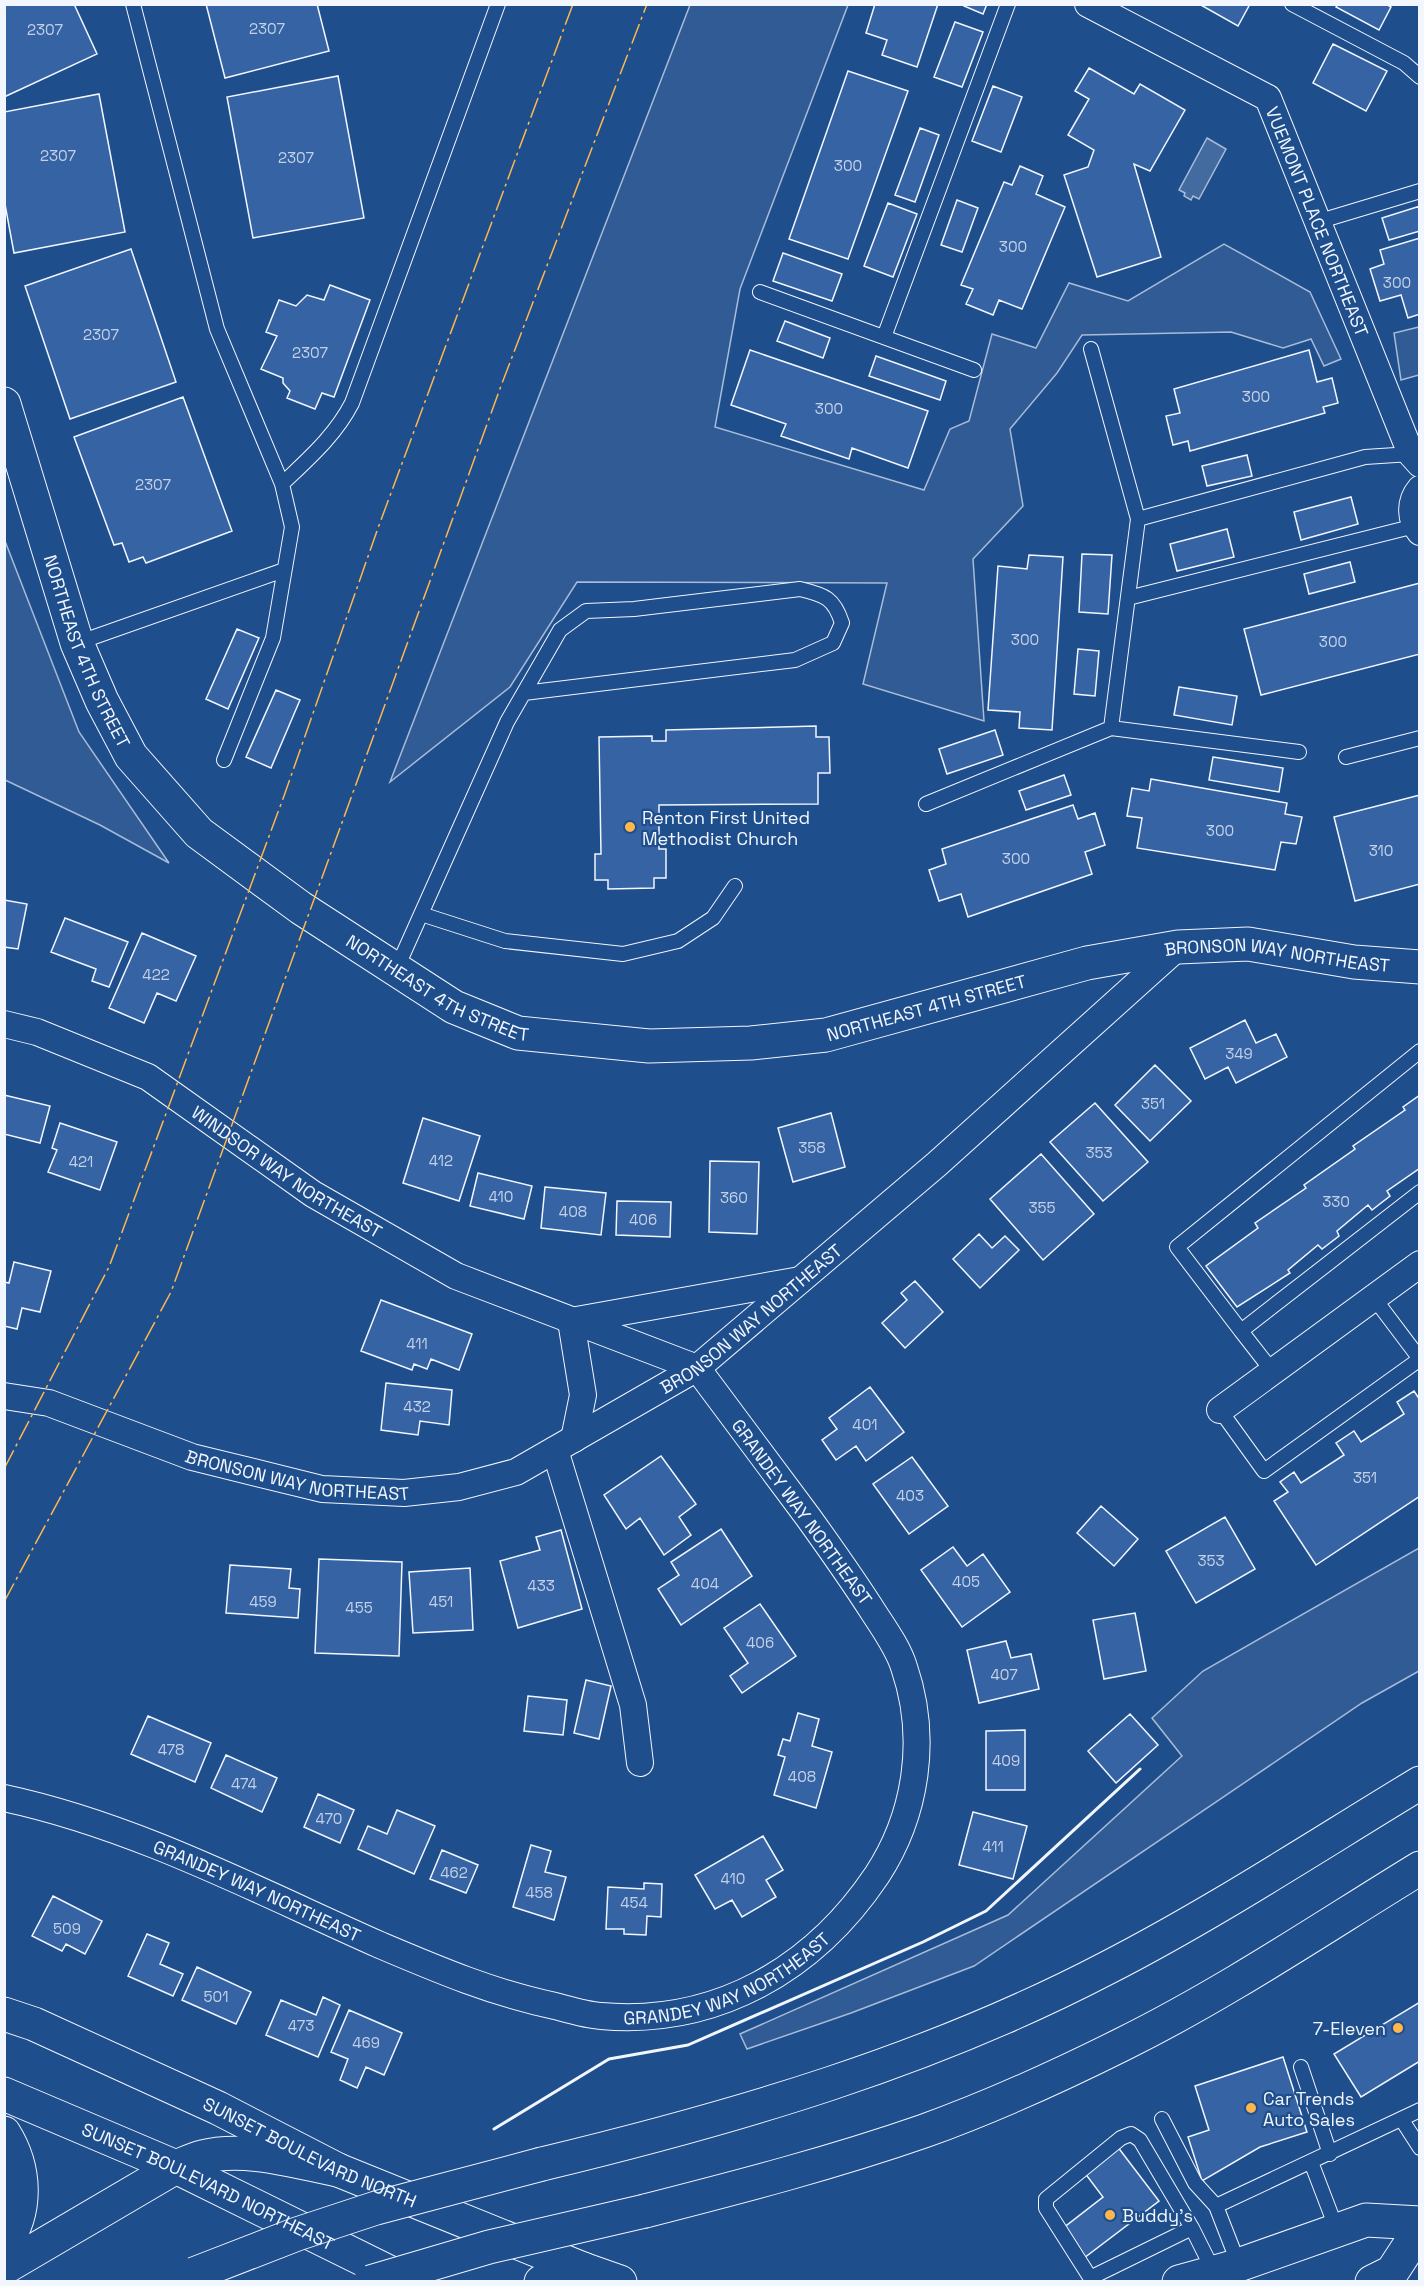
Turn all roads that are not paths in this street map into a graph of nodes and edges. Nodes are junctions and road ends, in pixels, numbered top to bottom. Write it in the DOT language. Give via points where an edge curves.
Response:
graph roads {
  1 [pos="133,4"];
  2 [pos="498,4"];
  3 [pos="1008,4"];
  4 [pos="1088,4"];
  5 [pos="1292,4"];
  6 [pos="1419,77"];
  7 [pos="1419,191"];
  8 [pos="1317,222"];
  9 [pos="760,292"];
  10 [pos="884,337"];
  11 [pos="1091,349"];
  12 [pos="974,370"];
  13 [pos="4,404"];
  14 [pos="1415,459"];
  15 [pos="282,484"];
  16 [pos="1419,489"];
  17 [pos="1138,519"];
  18 [pos="1417,529"];
  19 [pos="284,570"];
  20 [pos="1128,598"];
  21 [pos="77,643"];
  22 [pos="524,693"];
  23 [pos="1111,728"];
  24 [pos="1419,738"];
  25 [pos="1299,752"];
  26 [pos="1346,757"];
  27 [pos="224,760"];
  28 [pos="926,804"];
  29 [pos="735,886"];
  30 [pos="421,914"];
  31 [pos="1178,947"];
  32 [pos="1419,967"];
  33 [pos="396,970"];
  34 [pos="4,1024"];
  35 [pos="1419,1051"];
  36 [pos="1419,1192"];
  37 [pos="1419,1264"];
  38 [pos="800,1280"];
  39 [pos="1374,1298"];
  40 [pos="571,1321"];
  41 [pos="1241,1330"];
  42 [pos="1419,1359"];
  43 [pos="697,1368"];
  44 [pos="1273,1372"];
  45 [pos="4,1396"];
  46 [pos="1220,1410"];
  47 [pos="565,1445"];
  48 [pos="640,1763"];
  49 [pos="1419,1783"];
  50 [pos="4,1798"];
  51 [pos="1419,1868"];
  52 [pos="4,2014"];
  53 [pos="1301,2067"];
  54 [pos="4,2094"];
  55 [pos="1419,2110"];
  56 [pos="1162,2119"];
  57 [pos="1402,2120"];
  58 [pos="4,2133"];
  59 [pos="1419,2148"];
  60 [pos="1330,2154"];
  61 [pos="1311,2162"];
  62 [pos="176,2168"];
  63 [pos="338,2170"];
  64 [pos="1216,2206"];
  65 [pos="1419,2223"];
  66 [pos="1352,2225"];
  67 [pos="1192,2228"];
  68 [pos="1419,2229"];
  69 [pos="4,2245"];
  70 [pos="4,2268"];
  71 [pos="583,2269"];
  72 [pos="1236,2273"];
  73 [pos="1382,2277"];
  74 [pos="185,2278"];
  75 [pos="1092,2280"];
  76 [pos="370,2282"];
  77 [pos="409,2282"];
  78 [pos="541,2282"];
  79 [pos="620,2282"];
  80 [pos="1179,2282"];
  81 [pos="1357,2282"];
  1 -- 15 [label="lane" via="217,329"];
  2 -- 15 [label="lane" via="352,403 322,446"];
  3 -- 10 [label="lane"];
  4 -- 8 [label="street, VUEMONT PLACE NORTHEAST" via="1268,98"];
  5 -- 6 [label="lane" via="1404,63"];
  7 -- 8 [label="lane"];
  8 -- 14 [label="street, VUEMONT PLACE NORTHEAST"];
  9 -- 10 [label="lane"];
  10 -- 12 [label="lane"];
  11 -- 17 [label="lane"];
  13 -- 21 [label="main road, NORTHEAST 4TH STREET"];
  14 -- 17 [label="lane" via="1365,457"];
  15 -- 19 [label="lane" via="292,526"];
  16 -- 18 [label="street" via="1411,511"];
  17 -- 20 [label="lane"];
  18 -- 20 [label="lane"];
  19 -- 21 [label="lane"];
  19 -- 27 [label="lane" via="273,638"];
  20 -- 23 [label="lane"];
  21 -- 33 [label="main road, NORTHEAST 4TH STREET" via="131,756 199,833 301,908"];
  22 -- 22 [label="lane" via="560,630 585,611 800,589 821,594 837,606 842,623 833,643 795,660"];
  22 -- 30 [label="lane" via="507,722"];
  23 -- 25 [label="lane"];
  23 -- 28 [label="lane"];
  24 -- 26 [label="lane"];
  29 -- 30 [label="lane" via="713,918 678,941 623,954 505,941"];
  30 -- 33 [label="lane"];
  31 -- 32 [label="main road, BRONSON WAY NORTHEAST" via="1248,944 1354,962"];
  31 -- 33 [label="main road, NORTHEAST 4TH STREET" via="1087,963 826,1035 649,1046 518,1033 454,1007"];
  31 -- 38 [label="street, BRONSON WAY NORTHEAST" via="937,1164"];
  34 -- 40 [label="street, WINDSOR WAY NORTHEAST" via="37,1032 148,1077 313,1194 456,1276"];
  35 -- 41 [label="lane" via="1177,1247"];
  36 -- 41 [label="lane"];
  37 -- 39 [label="street"];
  38 -- 40 [label="street"];
  38 -- 43 [label="street, BRONSON WAY NORTHEAST"];
  39 -- 42 [label="lane"];
  39 -- 44 [label="street"];
  40 -- 43 [label="street, WINDSOR WAY NORTHEAST"];
  40 -- 47 [label="street" via="583,1395"];
  41 -- 44 [label="lane"];
  42 -- 46 [label="lane" via="1264,1471"];
  43 -- 47 [label="street, BRONSON WAY NORTHEAST"];
  43 -- 50 [label="street, GRANDEY WAY NORTHEAST" via="847,1570 889,1636 904,1665 916,1720 918,1755 913,1784 906,1814 885,1863 854,1910 817,1947 768,1981 711,2005 655,2016 600,2016 528,2000 464,1982 154,1845"];
  44 -- 46 [label="street"];
  45 -- 47 [label="street, BRONSON WAY NORTHEAST" via="49,1403 192,1457 322,1489 404,1493 459,1486 516,1472"];
  47 -- 48 [label="street" via="633,1705"];
  49 -- 74 [label="main road, bridge" via="1117,1963 991,2022 828,2085 648,2139 376,2208"];
  51 -- 76 [label="main road, bridge" via="1202,2002 1124,2044 925,2130 772,2179 489,2247"];
  52 -- 63 [label="main road, SUNSET BOULEVARD NORTH" via="207,2103"];
  53 -- 60 [label="lane"];
  54 -- 62 [label="main road, SUNSET BOULEVARD NORTHEAST"];
  55 -- 57 [label="lane"];
  56 -- 64 [label="lane" via="1194,2183"];
  57 -- 59 [label="lane"];
  57 -- 60 [label="lane"];
  58 -- 69 [label="main road" via="18,2162 22,2186 18,2216"];
  60 -- 61 [label="lane"];
  61 -- 64 [label="lane"];
  61 -- 66 [label="lane"];
  62 -- 63 [label="main road" via="202,2157 225,2154"];
  62 -- 70 [label="main road"];
  62 -- 77 [label="main road, SUNSET BOULEVARD NORTHEAST"];
  63 -- 71 [label="main road, SUNSET BOULEVARD NORTH"];
  64 -- 72 [label="lane"];
  65 -- 66 [label="main road"];
  66 -- 72 [label="main road"];
  67 -- 72 [label="lane"];
  67 -- 75 [label="lane"];
  67 -- 75 [label="lane" via="1140,2140 1131,2134 1121,2138 1046,2199 1046,2208"];
  68 -- 73 [label="main road"];
  71 -- 78 [label="main road" via="559,2271"];
  71 -- 79 [label="main road, SUNSET BOULEVARD NORTH"];
  72 -- 80 [label="main road"];
  73 -- 81 [label="main road"];
}
